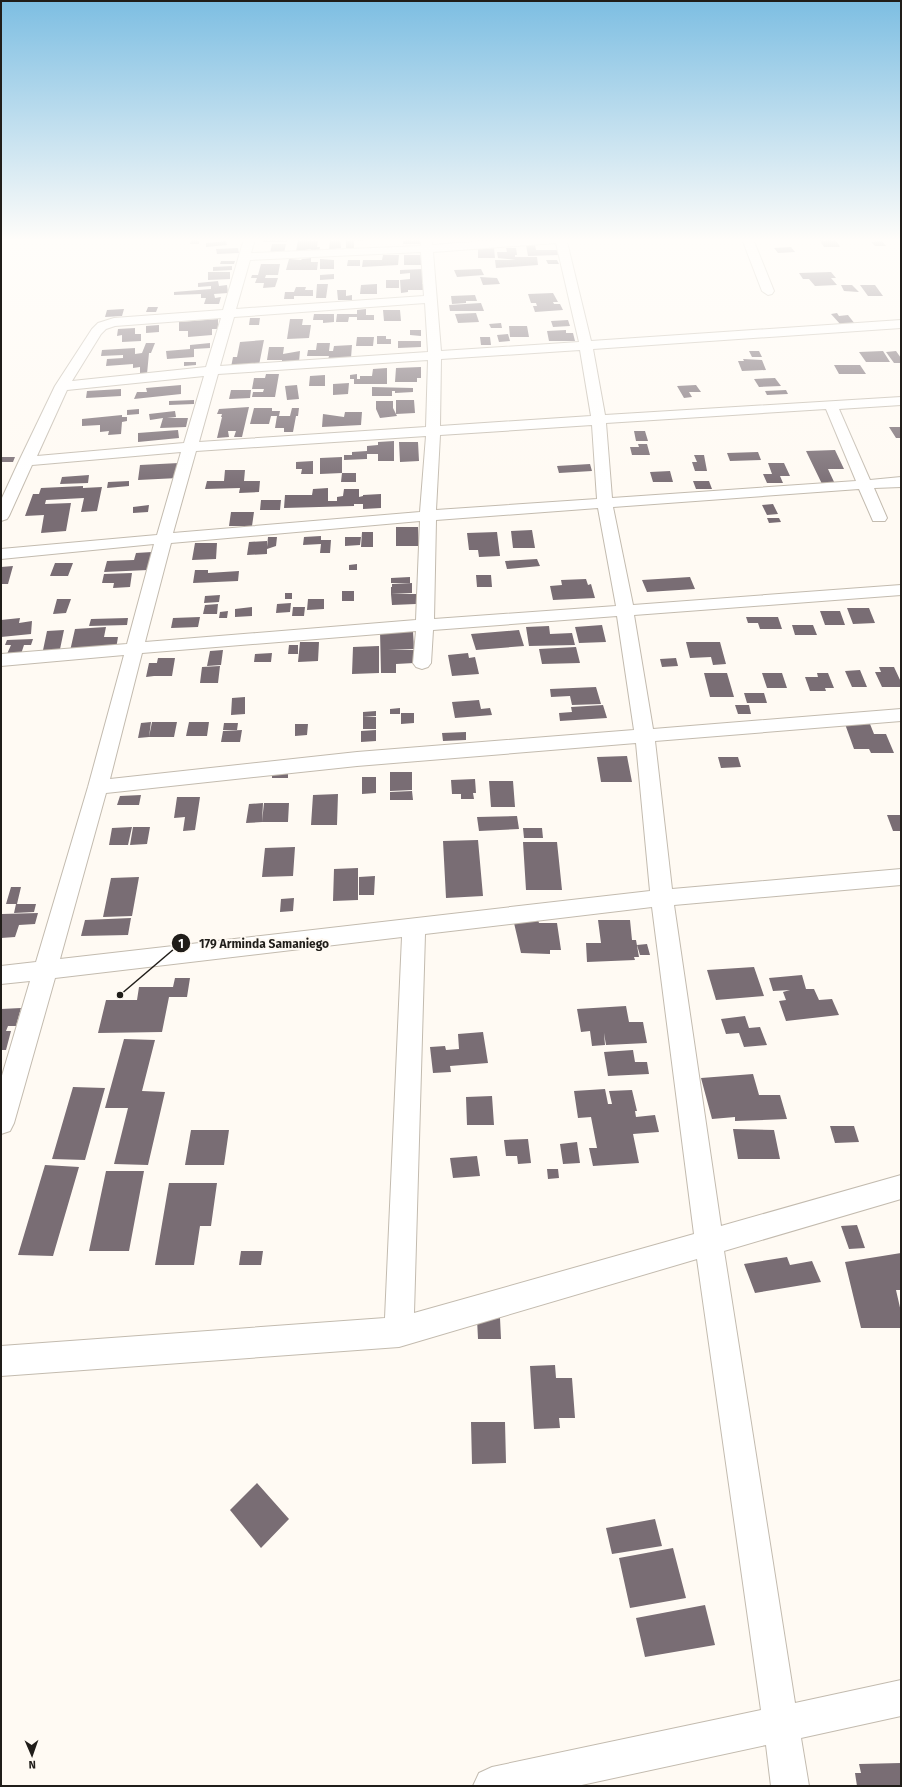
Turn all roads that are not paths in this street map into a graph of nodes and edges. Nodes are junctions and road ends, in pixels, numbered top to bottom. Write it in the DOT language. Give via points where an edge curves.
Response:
graph roads {
  1 [pos="113,322"];
  2 [pos="225,322"];
  3 [pos="432,322"];
  4 [pos="580,322"];
  5 [pos="901,324"];
  6 [pos="586,346"];
  7 [pos="435,357"];
  8 [pos="211,371"];
  9 [pos="62,386"];
  10 [pos="901,401"];
  11 [pos="831,405"];
  12 [pos="599,420"];
  13 [pos="433,431"];
  14 [pos="190,447"];
  15 [pos="26,461"];
  16 [pos="901,482"];
  17 [pos="865,484"];
  18 [pos="605,503"];
  19 [pos="1,516"];
  20 [pos="428,516"];
  21 [pos="879,518"];
  22 [pos="164,538"];
  23 [pos="1,554"];
  24 [pos="901,590"];
  25 [pos="625,610"];
  26 [pos="425,625"];
  27 [pos="134,650"];
  28 [pos="1,660"];
  29 [pos="422,663"];
  30 [pos="901,715"];
  31 [pos="645,736"];
  32 [pos="98,786"];
  33 [pos="901,877"];
  34 [pos="662,898"];
  35 [pos="414,927"];
  36 [pos="46,969"];
  37 [pos="1,975"];
  38 [pos="1,1123"];
  39 [pos="901,1187"];
  40 [pos="709,1242"];
  41 [pos="399,1332"];
  42 [pos="1,1361"];
  43 [pos="901,1698"];
  44 [pos="779,1722"];
  45 [pos="492,1786"];
  46 [pos="790,1786"];
  1 -- 9 [label="street" via="102,326 96,332"];
  2 -- 8 [label="street"];
  3 -- 7 [label="street"];
  4 -- 6 [label="street"];
  5 -- 6 [label="street"];
  6 -- 7 [label="street"];
  6 -- 12 [label="street"];
  7 -- 8 [label="street"];
  7 -- 13 [label="street"];
  8 -- 9 [label="street"];
  8 -- 14 [label="street"];
  9 -- 15 [label="street"];
  10 -- 11 [label="street"];
  11 -- 12 [label="street"];
  11 -- 17 [label="street"];
  12 -- 13 [label="street"];
  12 -- 18 [label="street"];
  13 -- 14 [label="street"];
  13 -- 20 [label="street"];
  14 -- 15 [label="street"];
  14 -- 22 [label="street"];
  15 -- 19 [label="street"];
  16 -- 17 [label="street"];
  17 -- 18 [label="street"];
  17 -- 21 [label="street"];
  18 -- 20 [label="street"];
  18 -- 25 [label="street"];
  20 -- 22 [label="street"];
  20 -- 26 [label="street"];
  22 -- 23 [label="street"];
  22 -- 27 [label="street"];
  24 -- 25 [label="street"];
  25 -- 26 [label="street"];
  25 -- 31 [label="street"];
  26 -- 27 [label="street"];
  26 -- 29 [label="street"];
  27 -- 28 [label="street"];
  27 -- 32 [label="street"];
  30 -- 31 [label="street"];
  31 -- 32 [label="street" via="357,759"];
  31 -- 34 [label="street"];
  32 -- 36 [label="street"];
  33 -- 34 [label="street"];
  34 -- 35 [label="street"];
  34 -- 40 [label="street"];
  35 -- 36 [label="street"];
  35 -- 41 [label="street"];
  36 -- 37 [label="street"];
  36 -- 38 [label="street"];
  39 -- 40 [label="street"];
  40 -- 41 [label="street"];
  40 -- 44 [label="street"];
  41 -- 42 [label="street"];
  43 -- 44 [label="street"];
  44 -- 45 [label="street"];
  44 -- 46 [label="street"];
}
